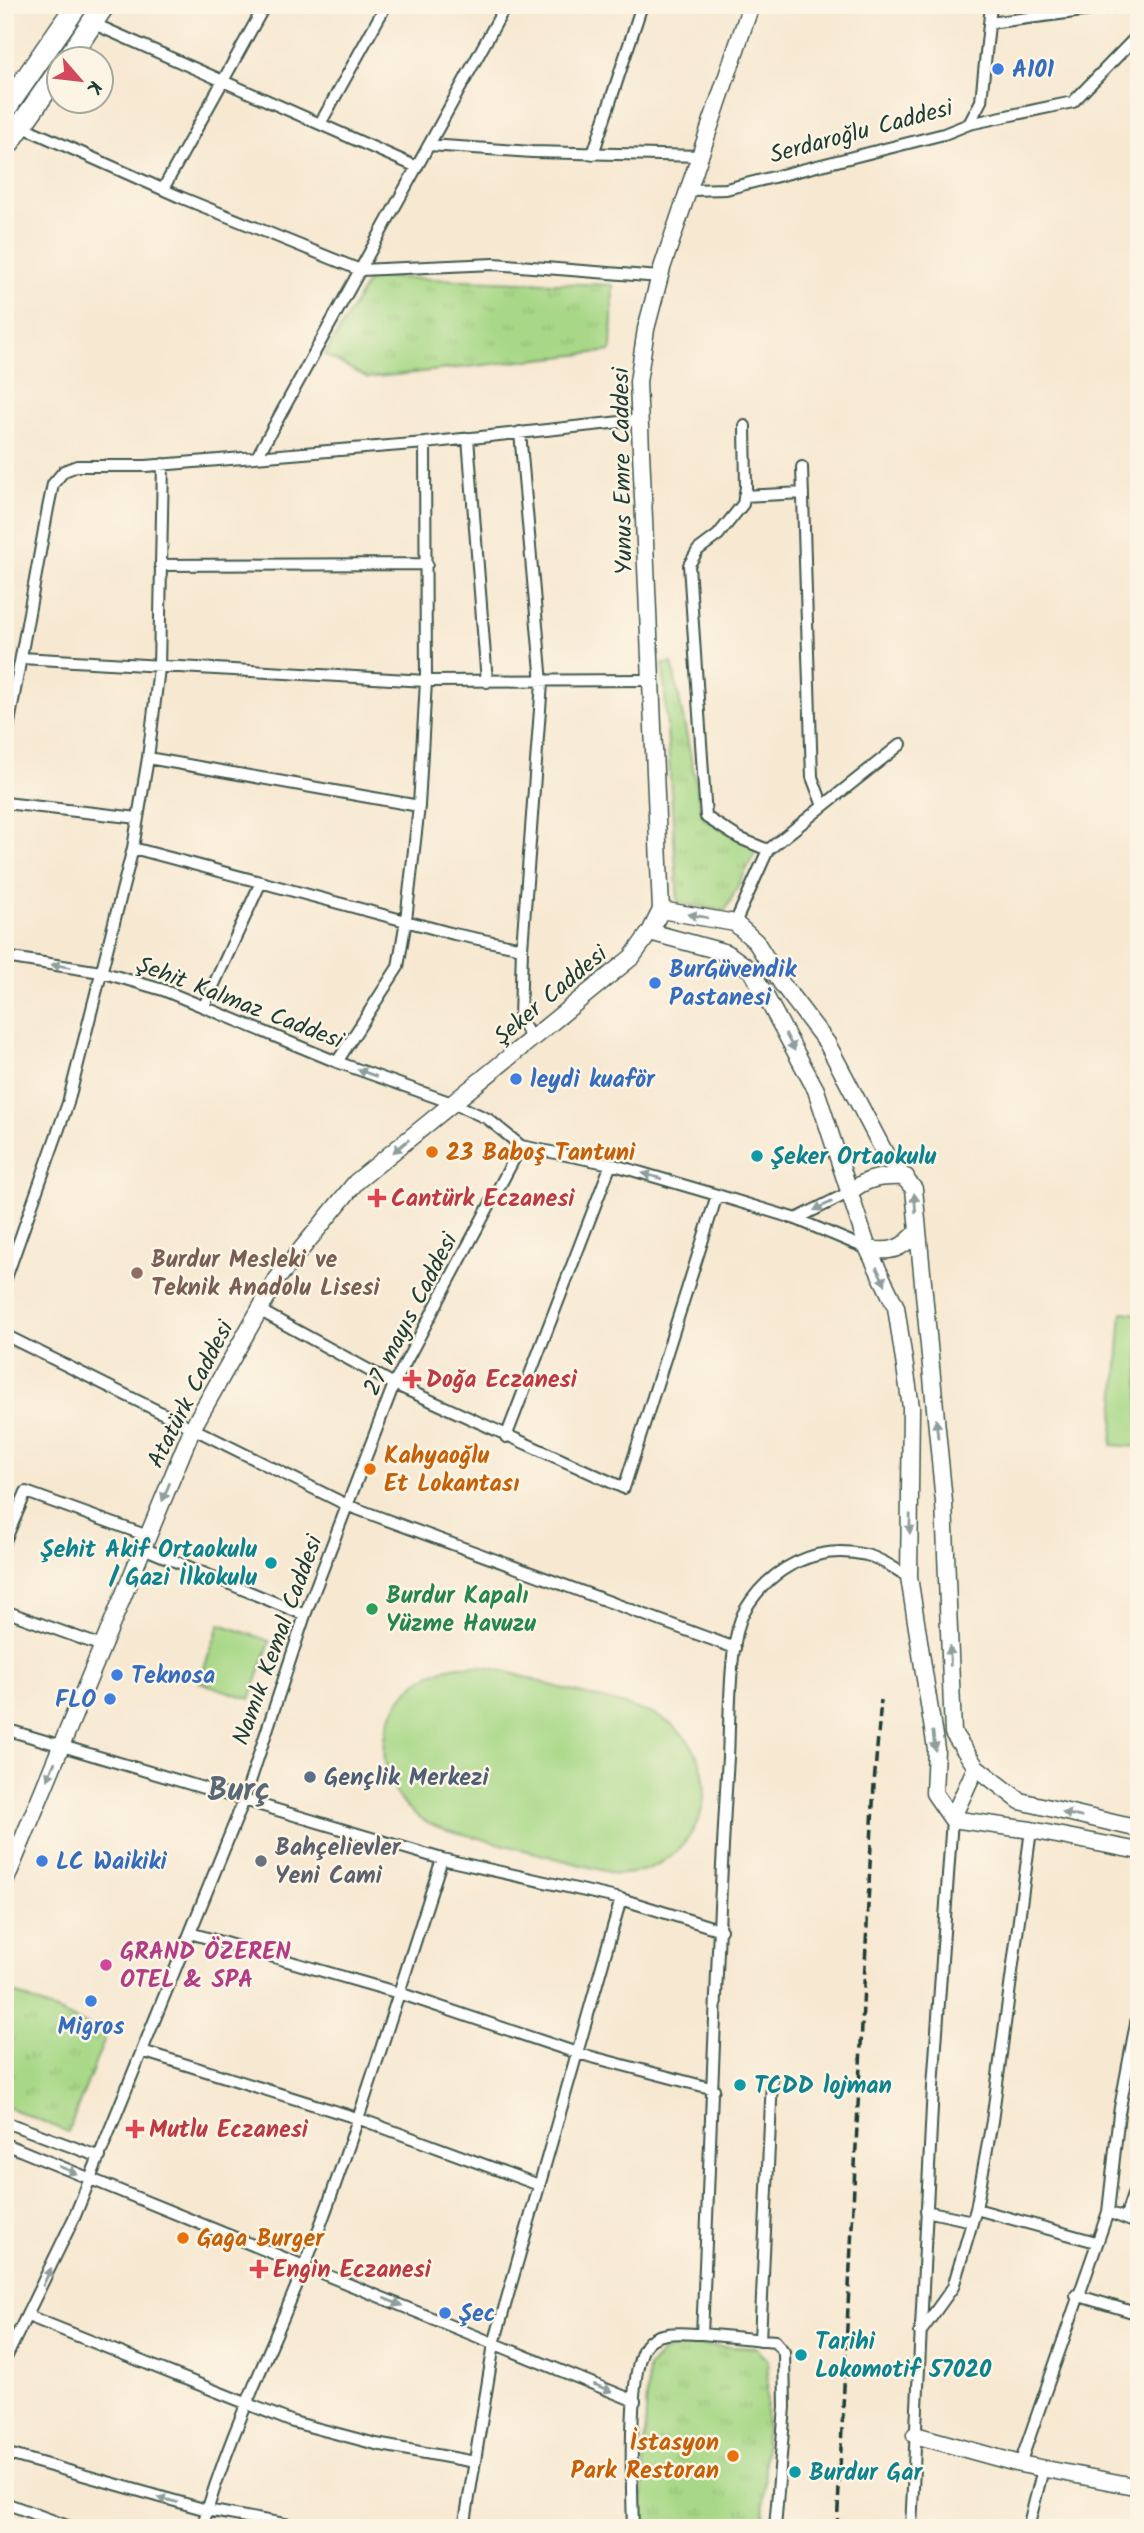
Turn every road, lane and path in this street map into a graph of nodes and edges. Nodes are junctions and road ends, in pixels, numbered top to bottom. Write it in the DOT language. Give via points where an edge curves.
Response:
graph roads {
  1 [pos="77,5"];
  2 [pos="265,5"];
  3 [pos="386,5"];
  4 [pos="506,5"];
  5 [pos="642,5"];
  6 [pos="751,5"];
  7 [pos="991,5"];
  8 [pos="1130,5"];
  9 [pos="1095,7"];
  10 [pos="98,14"];
  11 [pos="989,23"];
  12 [pos="1139,34"];
  13 [pos="76,46"];
  14 [pos="222,80"];
  15 [pos="46,90"];
  16 [pos="5,109"];
  17 [pos="320,124"];
  18 [pos="969,124"];
  19 [pos="21,125"];
  20 [pos="429,145"];
  21 [pos="5,148"];
  22 [pos="593,154"];
  23 [pos="702,156"];
  24 [pos="417,167"];
  25 [pos="163,190"];
  26 [pos="691,190"];
  27 [pos="360,270"];
  28 [pos="660,277"];
  29 [pos="639,419"];
  30 [pos="745,426"];
  31 [pos="520,432"];
  32 [pos="468,438"];
  33 [pos="425,443"];
  34 [pos="258,455"];
  35 [pos="163,464"];
  36 [pos="802,467"];
  37 [pos="803,493"];
  38 [pos="744,496"];
  39 [pos="427,564"];
  40 [pos="160,565"];
  41 [pos="21,658"];
  42 [pos="159,668"];
  43 [pos="653,680"];
  44 [pos="426,681"];
  45 [pos="486,682"];
  46 [pos="542,683"];
  47 [pos="901,744"];
  48 [pos="5,745"];
  49 [pos="148,758"];
  50 [pos="5,803"];
  51 [pos="419,806"];
  52 [pos="823,806"];
  53 [pos="138,818"];
  54 [pos="132,848"];
  55 [pos="768,850"];
  56 [pos="261,881"];
  57 [pos="661,910"];
  58 [pos="406,920"];
  59 [pos="735,923"];
  60 [pos="650,932"];
  61 [pos="522,948"];
  62 [pos="5,957"];
  63 [pos="101,972"];
  64 [pos="204,1006"];
  65 [pos="531,1040"];
  66 [pos="337,1062"];
  67 [pos="455,1104"];
  68 [pos="521,1146"];
  69 [pos="611,1164"];
  70 [pos="906,1177"];
  71 [pos="850,1192"];
  72 [pos="717,1195"];
  73 [pos="796,1219"];
  74 [pos="918,1231"];
  75 [pos="868,1249"];
  76 [pos="5,1281"];
  77 [pos="259,1310"];
  78 [pos="5,1335"];
  79 [pos="394,1384"];
  80 [pos="193,1427"];
  81 [pos="506,1437"];
  82 [pos="349,1506"];
  83 [pos="8,1526"];
  84 [pos="5,1541"];
  85 [pos="145,1542"];
  86 [pos="909,1577"];
  87 [pos="5,1611"];
  88 [pos="305,1615"];
  89 [pos="102,1646"];
  90 [pos="735,1648"];
  91 [pos="5,1729"];
  92 [pos="62,1746"];
  93 [pos="975,1767"];
  94 [pos="244,1800"];
  95 [pos="952,1819"];
  96 [pos="1139,1829"];
  97 [pos="1031,1830"];
  98 [pos="1139,1851"];
  99 [pos="442,1859"];
  100 [pos="5,1882"];
  101 [pos="621,1899"];
  102 [pos="721,1930"];
  103 [pos="190,1933"];
  104 [pos="399,1993"];
  105 [pos="1139,2009"];
  106 [pos="142,2051"];
  107 [pos="577,2053"];
  108 [pos="772,2080"];
  109 [pos="714,2089"];
  110 [pos="360,2119"];
  111 [pos="5,2122"];
  112 [pos="5,2144"];
  113 [pos="100,2157"];
  114 [pos="1139,2177"];
  115 [pos="91,2179"];
  116 [pos="539,2185"];
  117 [pos="976,2208"];
  118 [pos="926,2211"];
  119 [pos="1108,2212"];
  120 [pos="1125,2218"];
  121 [pos="972,2221"];
  122 [pos="1139,2224"];
  123 [pos="1097,2242"];
  124 [pos="305,2266"];
  125 [pos="1076,2295"];
  126 [pos="1139,2314"];
  127 [pos="28,2316"];
  128 [pos="920,2333"];
  129 [pos="702,2334"];
  130 [pos="761,2340"];
  131 [pos="494,2344"];
  132 [pos="5,2360"];
  133 [pos="635,2401"];
  134 [pos="247,2404"];
  135 [pos="915,2435"];
  136 [pos="5,2453"];
  137 [pos="475,2462"];
  138 [pos="1020,2464"];
  139 [pos="1043,2469"];
  140 [pos="1139,2487"];
  141 [pos="5,2503"];
  142 [pos="207,2510"];
  143 [pos="73,2528"];
  144 [pos="202,2528"];
  145 [pos="307,2528"];
  146 [pos="464,2528"];
  147 [pos="633,2528"];
  148 [pos="775,2528"];
  149 [pos="911,2528"];
  150 [pos="1028,2528"];
  1 -- 16 [label="highway"];
  2 -- 14 [label="street"];
  3 -- 17 [label="street"];
  4 -- 20 [label="street"];
  5 -- 22 [label="street"];
  6 -- 23 [label="main road, Yunus Emre Caddesi"];
  7 -- 11 [label="street, Serdaroğlu Caddesi"];
  8 -- 9 [label="street"];
  9 -- 11 [label="street"];
  10 -- 13 [label="highway"];
  10 -- 14 [label="street"];
  11 -- 18 [label="street, Serdaroğlu Caddesi" via="981,101"];
  12 -- 18 [label="street" via="1073,102"];
  14 -- 17 [label="street"];
  14 -- 25 [label="street"];
  15 -- 19 [label="highway"];
  17 -- 24 [label="street"];
  18 -- 26 [label="street, Serdaroğlu Caddesi" via="726,189"];
  19 -- 21 [label="highway"];
  19 -- 25 [label="street"];
  20 -- 22 [label="street"];
  20 -- 24 [label="street"];
  22 -- 23 [label="street"];
  23 -- 26 [label="main road, Yunus Emre Caddesi"];
  24 -- 27 [label="street"];
  25 -- 27 [label="street"];
  26 -- 28 [label="main road, Yunus Emre Caddesi"];
  27 -- 28 [label="street" via="494,264"];
  27 -- 34 [label="street"];
  28 -- 29 [label="main road, Yunus Emre Caddesi" via="638,382"];
  29 -- 31 [label="street"];
  29 -- 43 [label="main road, Yunus Emre Caddesi"];
  30 -- 38 [label="street"];
  31 -- 32 [label="street"];
  31 -- 46 [label="street"];
  32 -- 33 [label="street"];
  32 -- 45 [label="street"];
  33 -- 34 [label="street"];
  33 -- 39 [label="street"];
  34 -- 35 [label="street"];
  35 -- 40 [label="street"];
  35 -- 41 [label="street" via="77,466 64,471 54,484"];
  36 -- 37 [label="street"];
  37 -- 38 [label="street"];
  37 -- 52 [label="street" via="812,777"];
  38 -- 55 [label="street" via="743,504 689,565 691,622 706,817"];
  39 -- 40 [label="street"];
  39 -- 44 [label="street"];
  40 -- 42 [label="street"];
  41 -- 42 [label="street"];
  41 -- 48 [label="street"];
  42 -- 44 [label="street"];
  42 -- 49 [label="street"];
  43 -- 46 [label="street"];
  43 -- 57 [label="main road, Yunus Emre Caddesi"];
  44 -- 45 [label="street"];
  44 -- 51 [label="street"];
  45 -- 46 [label="street"];
  46 -- 61 [label="street"];
  47 -- 52 [label="street"];
  49 -- 51 [label="street"];
  49 -- 53 [label="street"];
  50 -- 53 [label="street"];
  51 -- 58 [label="street"];
  52 -- 55 [label="street"];
  53 -- 54 [label="street"];
  54 -- 56 [label="street"];
  54 -- 63 [label="street"];
  55 -- 59 [label="street"];
  56 -- 58 [label="street"];
  56 -- 64 [label="street"];
  59 -- 57 [label="main road, one-way"];
  57 -- 60 [label="main road, Şeker Caddesi"];
  58 -- 61 [label="street"];
  58 -- 66 [label="street" via="398,967"];
  59 -- 70 [label="main road" via="757,943 827,1043 888,1159"];
  60 -- 65 [label="main road, Şeker Caddesi" via="632,957"];
  60 -- 71 [label="main road, one-way" via="727,953 752,971 816,1090"];
  61 -- 65 [label="street" via="520,1017"];
  63 -- 62 [label="street, Şehit Kalmaz Caddesi, one-way"];
  63 -- 64 [label="street, Şehit Kalmaz Caddesi"];
  63 -- 76 [label="street" via="68,1103"];
  64 -- 66 [label="street, Şehit Kalmaz Caddesi"];
  65 -- 67 [label="main road, Şeker Caddesi"];
  67 -- 66 [label="street, Şehit Kalmaz Caddesi, one-way"];
  67 -- 68 [label="street, Şehit Kalmaz Caddesi" via="488,1119"];
  67 -- 77 [label="main road, Atatürk Caddesi, one-way" via="356,1182 284,1269"];
  68 -- 69 [label="street"];
  68 -- 79 [label="street, 27 mayıs Caddesi"];
  72 -- 69 [label="street, one-way"];
  69 -- 81 [label="street"];
  70 -- 71 [label="main road" via="863,1181"];
  74 -- 70 [label="main road, one-way" via="914,1189"];
  71 -- 73 [label="street, one-way"];
  71 -- 75 [label="main road"];
  72 -- 73 [label="street"];
  72 -- 81 [label="street" via="624,1488"];
  73 -- 75 [label="street"];
  74 -- 75 [label="main road" via="903,1247 888,1252"];
  93 -- 74 [label="main road, one-way" via="953,1733 944,1502"];
  75 -- 86 [label="main road, one-way" via="896,1307 911,1407"];
  77 -- 79 [label="street"];
  77 -- 80 [label="main road, Atatürk Caddesi"];
  78 -- 80 [label="street"];
  79 -- 81 [label="street"];
  79 -- 82 [label="street, 27 mayıs Caddesi"];
  80 -- 82 [label="street"];
  80 -- 85 [label="main road, Atatürk Caddesi, one-way"];
  82 -- 88 [label="street, Namık Kemal Caddesi"];
  82 -- 90 [label="street"];
  83 -- 84 [label="street"];
  83 -- 85 [label="street" via="26,1492"];
  85 -- 88 [label="street"];
  85 -- 89 [label="main road, Atatürk Caddesi"];
  86 -- 90 [label="street" via="867,1555 799,1558 772,1578 744,1611"];
  86 -- 95 [label="main road, one-way" via="936,1749 934,1793"];
  87 -- 89 [label="street"];
  88 -- 94 [label="street, Namık Kemal Caddesi"];
  89 -- 92 [label="main road, Atatürk Caddesi"];
  90 -- 102 [label="street"];
  91 -- 92 [label="street"];
  92 -- 94 [label="street"];
  92 -- 100 [label="main road, Atatürk Caddesi, one-way"];
  93 -- 95 [label="main road"];
  96 -- 93 [label="main road, one-way" via="1020,1801"];
  94 -- 99 [label="street"];
  94 -- 103 [label="street, Namık Kemal Caddesi"];
  95 -- 97 [label="main road"];
  95 -- 118 [label="street"];
  97 -- 98 [label="main road"];
  97 -- 117 [label="street"];
  99 -- 101 [label="street"];
  99 -- 104 [label="street"];
  101 -- 102 [label="street"];
  101 -- 107 [label="street"];
  102 -- 109 [label="street"];
  103 -- 104 [label="street"];
  103 -- 106 [label="street, Namık Kemal Caddesi"];
  104 -- 107 [label="street"];
  104 -- 110 [label="street"];
  105 -- 119 [label="street" via="1119,2113"];
  106 -- 110 [label="street"];
  106 -- 113 [label="street, Namık Kemal Caddesi"];
  107 -- 109 [label="street"];
  107 -- 116 [label="street"];
  108 -- 130 [label="street"];
  109 -- 129 [label="street"];
  110 -- 116 [label="street"];
  110 -- 124 [label="street"];
  111 -- 113 [label="street"];
  112 -- 115 [label="street, one-way"];
  113 -- 115 [label="street, Namık Kemal Caddesi"];
  114 -- 120 [label="street"];
  115 -- 124 [label="street"];
  127 -- 115 [label="street, Namık Kemal Caddesi, one-way"];
  116 -- 131 [label="street"];
  117 -- 121 [label="street"];
  117 -- 123 [label="street"];
  118 -- 121 [label="street"];
  118 -- 128 [label="street"];
  119 -- 120 [label="street"];
  119 -- 123 [label="street"];
  120 -- 122 [label="street"];
  121 -- 128 [label="street" via="953,2287"];
  123 -- 125 [label="street"];
  124 -- 131 [label="street, one-way"];
  124 -- 134 [label="street"];
  125 -- 126 [label="street"];
  125 -- 138 [label="street"];
  127 -- 132 [label="street, Namık Kemal Caddesi"];
  127 -- 134 [label="street"];
  128 -- 135 [label="street"];
  129 -- 130 [label="street"];
  129 -- 133 [label="street" via="656,2336 645,2345 636,2372"];
  130 -- 148 [label="street" via="775,2341 784,2352 785,2407"];
  131 -- 133 [label="street, one-way"];
  131 -- 137 [label="street"];
  133 -- 147 [label="street"];
  134 -- 137 [label="street" via="293,2422 376,2444"];
  134 -- 142 [label="street"];
  135 -- 138 [label="main road"];
  135 -- 149 [label="street"];
  142 -- 136 [label="street, one-way"];
  137 -- 146 [label="street"];
  138 -- 139 [label="main road"];
  139 -- 140 [label="main road"];
  139 -- 150 [label="street"];
  141 -- 143 [label="street"];
  142 -- 144 [label="street"];
  142 -- 145 [label="street"];
}
